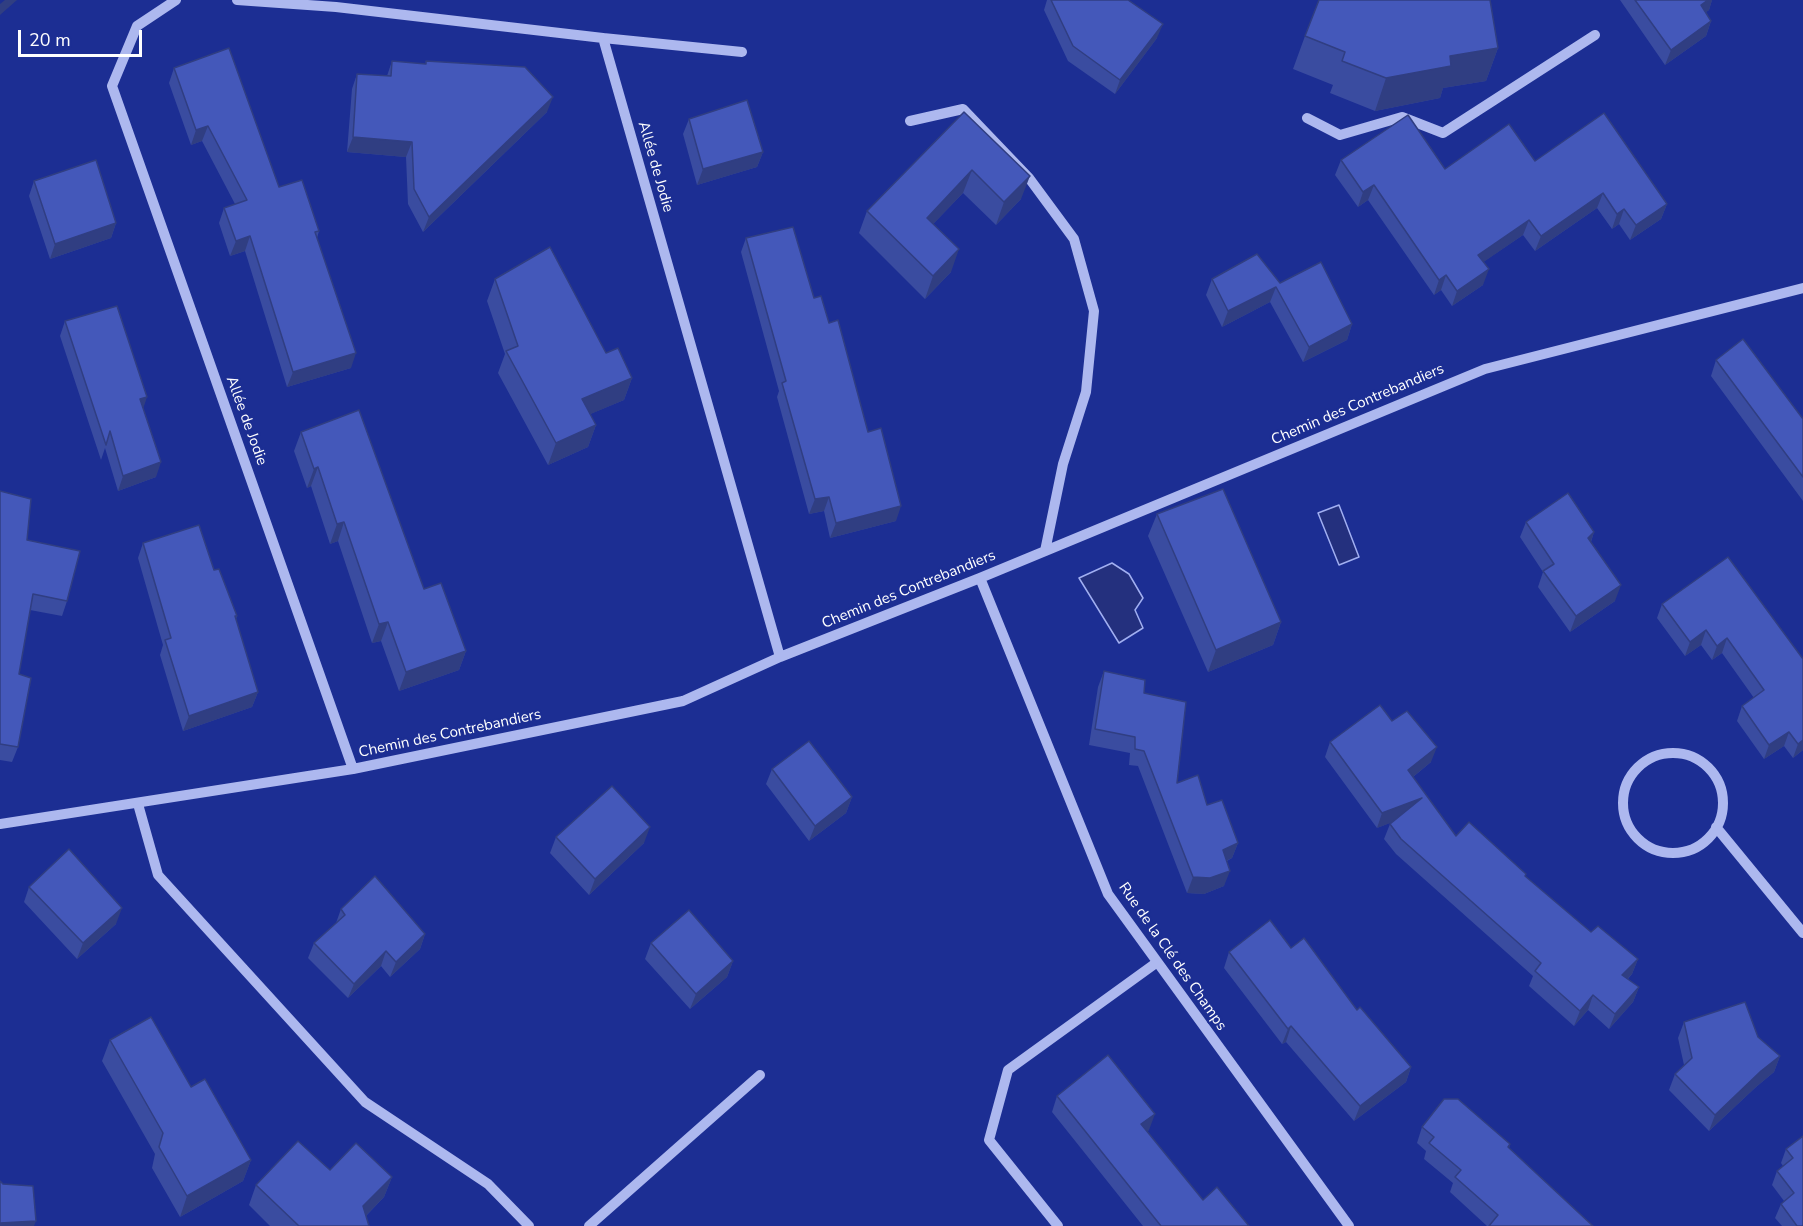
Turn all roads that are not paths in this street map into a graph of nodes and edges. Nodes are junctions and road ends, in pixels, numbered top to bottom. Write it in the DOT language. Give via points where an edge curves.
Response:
graph roads {
  1 [pos="176,0"];
  2 [pos="237,0"];
  3 [pos="1595,35"];
  4 [pos="603,38"];
  5 [pos="742,52"];
  6 [pos="1307,118"];
  7 [pos="910,121"];
  8 [pos="1803,288"];
  9 [pos="1045,551"];
  10 [pos="980,578"];
  11 [pos="780,657"];
  12 [pos="353,769"];
  13 [pos="138,804"];
  14 [pos="0,824"];
  15 [pos="1716,827"];
  16 [pos="1803,933"];
  17 [pos="1156,963"];
  18 [pos="760,1075"];
  19 [pos="529,1226"];
  20 [pos="589,1226"];
  21 [pos="1058,1226"];
  22 [pos="1349,1226"];
  1 -- 12 [label="street, Allée de Jodie" via="137,26 112,86"];
  2 -- 4 [label="street" via="336,7"];
  3 -- 6 [label="street" via="1443,133 1402,117 1340,135"];
  4 -- 5 [label="street"];
  4 -- 11 [label="street, Allée de Jodie"];
  7 -- 9 [label="street" via="963,109 1029,178 1074,239 1094,311 1086,392 1063,464"];
  8 -- 9 [label="street, Chemin des Contrebandiers" via="1485,369"];
  9 -- 10 [label="street, Chemin des Contrebandiers"];
  10 -- 11 [label="street, Chemin des Contrebandiers"];
  10 -- 17 [label="street, Rue de la Clé des Champs" via="1108,894"];
  11 -- 12 [label="street, Chemin des Contrebandiers" via="683,701"];
  12 -- 13 [label="street, Chemin des Contrebandiers"];
  13 -- 14 [label="street, Chemin des Contrebandiers"];
  13 -- 19 [label="street" via="158,875 365,1102 488,1184"];
  15 -- 15 [label="street" via="1724,805 1719,782 1702,762 1687,754 1676,752 1647,759 1628,781 1622,800 1625,819 1643,843 1675,854 1705,843"];
  15 -- 16 [label="street"];
  17 -- 21 [label="street" via="1008,1070 989,1140"];
  17 -- 22 [label="street, Rue de la Clé des Champs"];
  18 -- 20 [label="street"];
}
